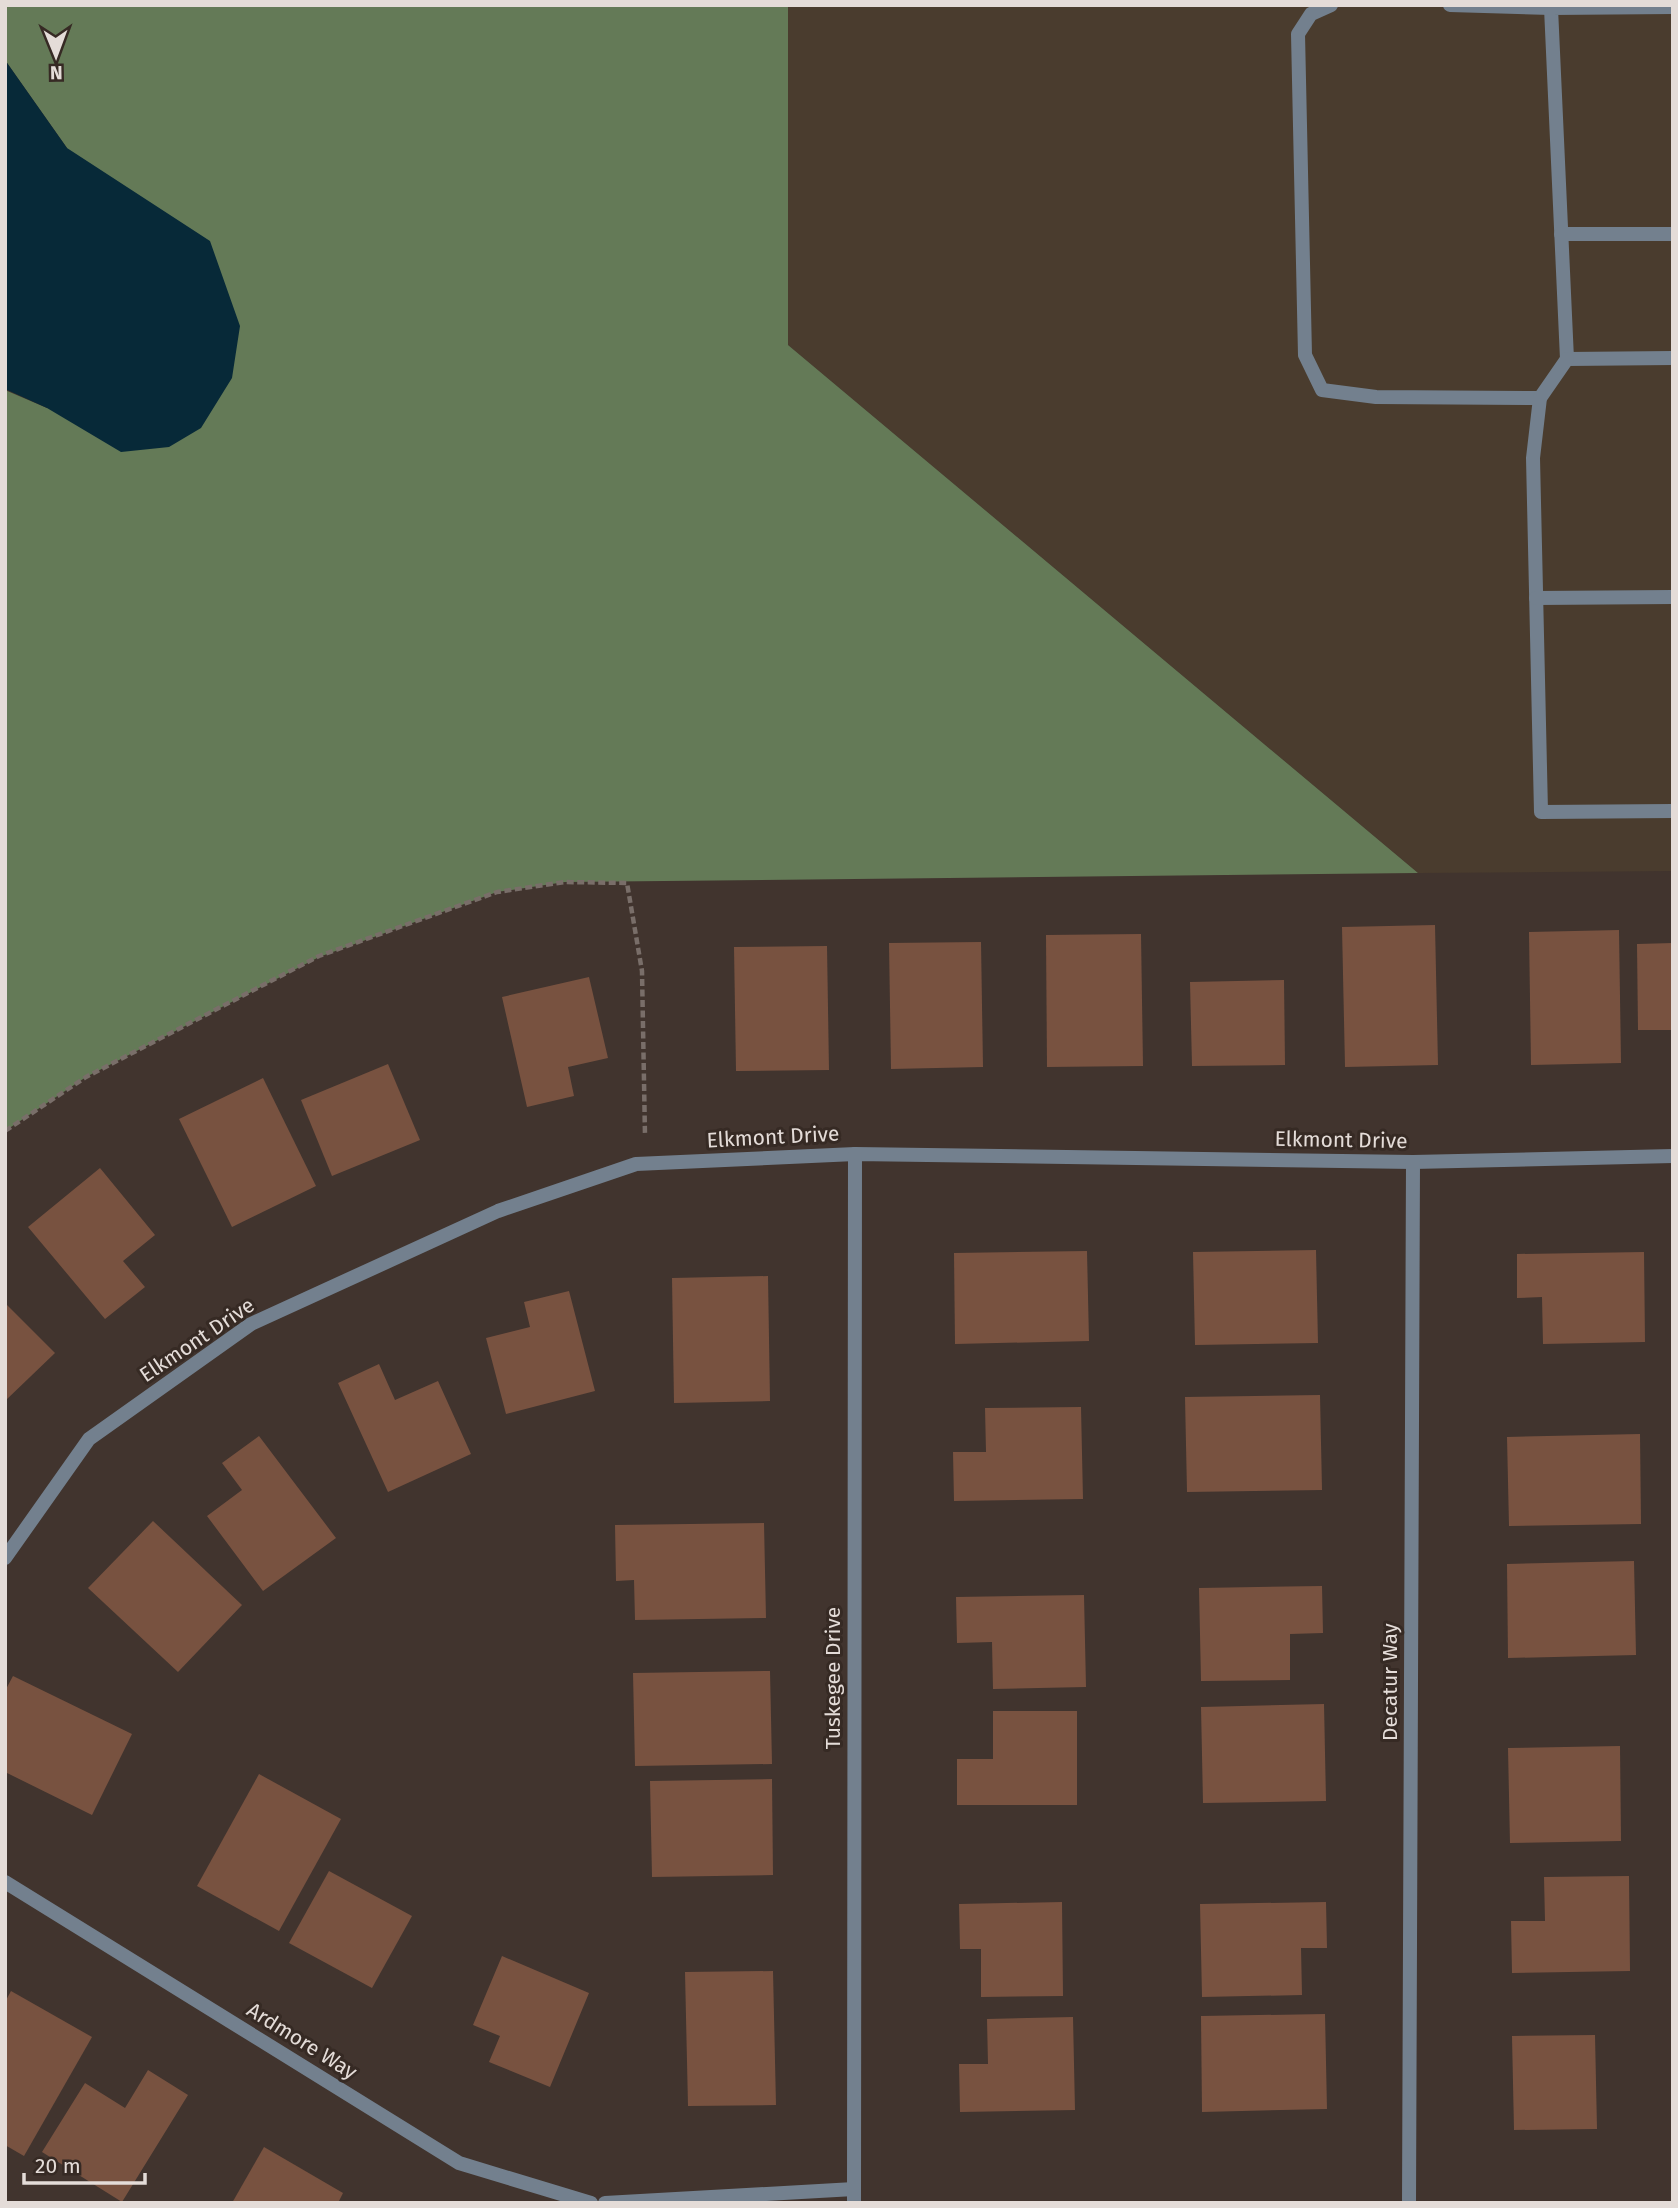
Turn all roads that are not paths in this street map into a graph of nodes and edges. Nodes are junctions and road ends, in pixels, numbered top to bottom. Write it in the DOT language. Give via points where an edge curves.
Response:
graph roads {
  1 [pos="1331,5"];
  2 [pos="1450,5"];
  3 [pos="1673,7"];
  4 [pos="1552,8"];
  5 [pos="1561,234"];
  6 [pos="1673,234"];
  7 [pos="1673,358"];
  8 [pos="1567,359"];
  9 [pos="1540,398"];
  10 [pos="1673,597"];
  11 [pos="1536,598"];
  12 [pos="1673,811"];
  13 [pos="855,1154"];
  14 [pos="1673,1156"];
  15 [pos="1413,1162"];
  16 [pos="5,1558"];
  17 [pos="5,1882"];
  18 [pos="854,2196"];
  19 [pos="592,2203"];
  20 [pos="605,2203"];
  21 [pos="1409,2203"];
  1 -- 9 [label="street" via="1311,14 1298,34 1305,355 1322,390 1376,397"];
  2 -- 4 [label="street"];
  3 -- 4 [label="street"];
  4 -- 5 [label="street"];
  5 -- 6 [label="street"];
  5 -- 8 [label="street"];
  7 -- 8 [label="street"];
  8 -- 9 [label="street"];
  9 -- 11 [label="street" via="1533,458"];
  10 -- 11 [label="street"];
  11 -- 12 [label="street" via="1541,812"];
  13 -- 15 [label="street, Elkmont Drive"];
  13 -- 16 [label="street, Elkmont Drive" via="636,1164 498,1211 251,1324 89,1439"];
  13 -- 18 [label="street, Tuskegee Drive"];
  14 -- 15 [label="street, Elkmont Drive"];
  15 -- 21 [label="street, Decatur Way"];
  17 -- 19 [label="street, Ardmore Way" via="459,2164"];
  18 -- 20 [label="street"];
}
